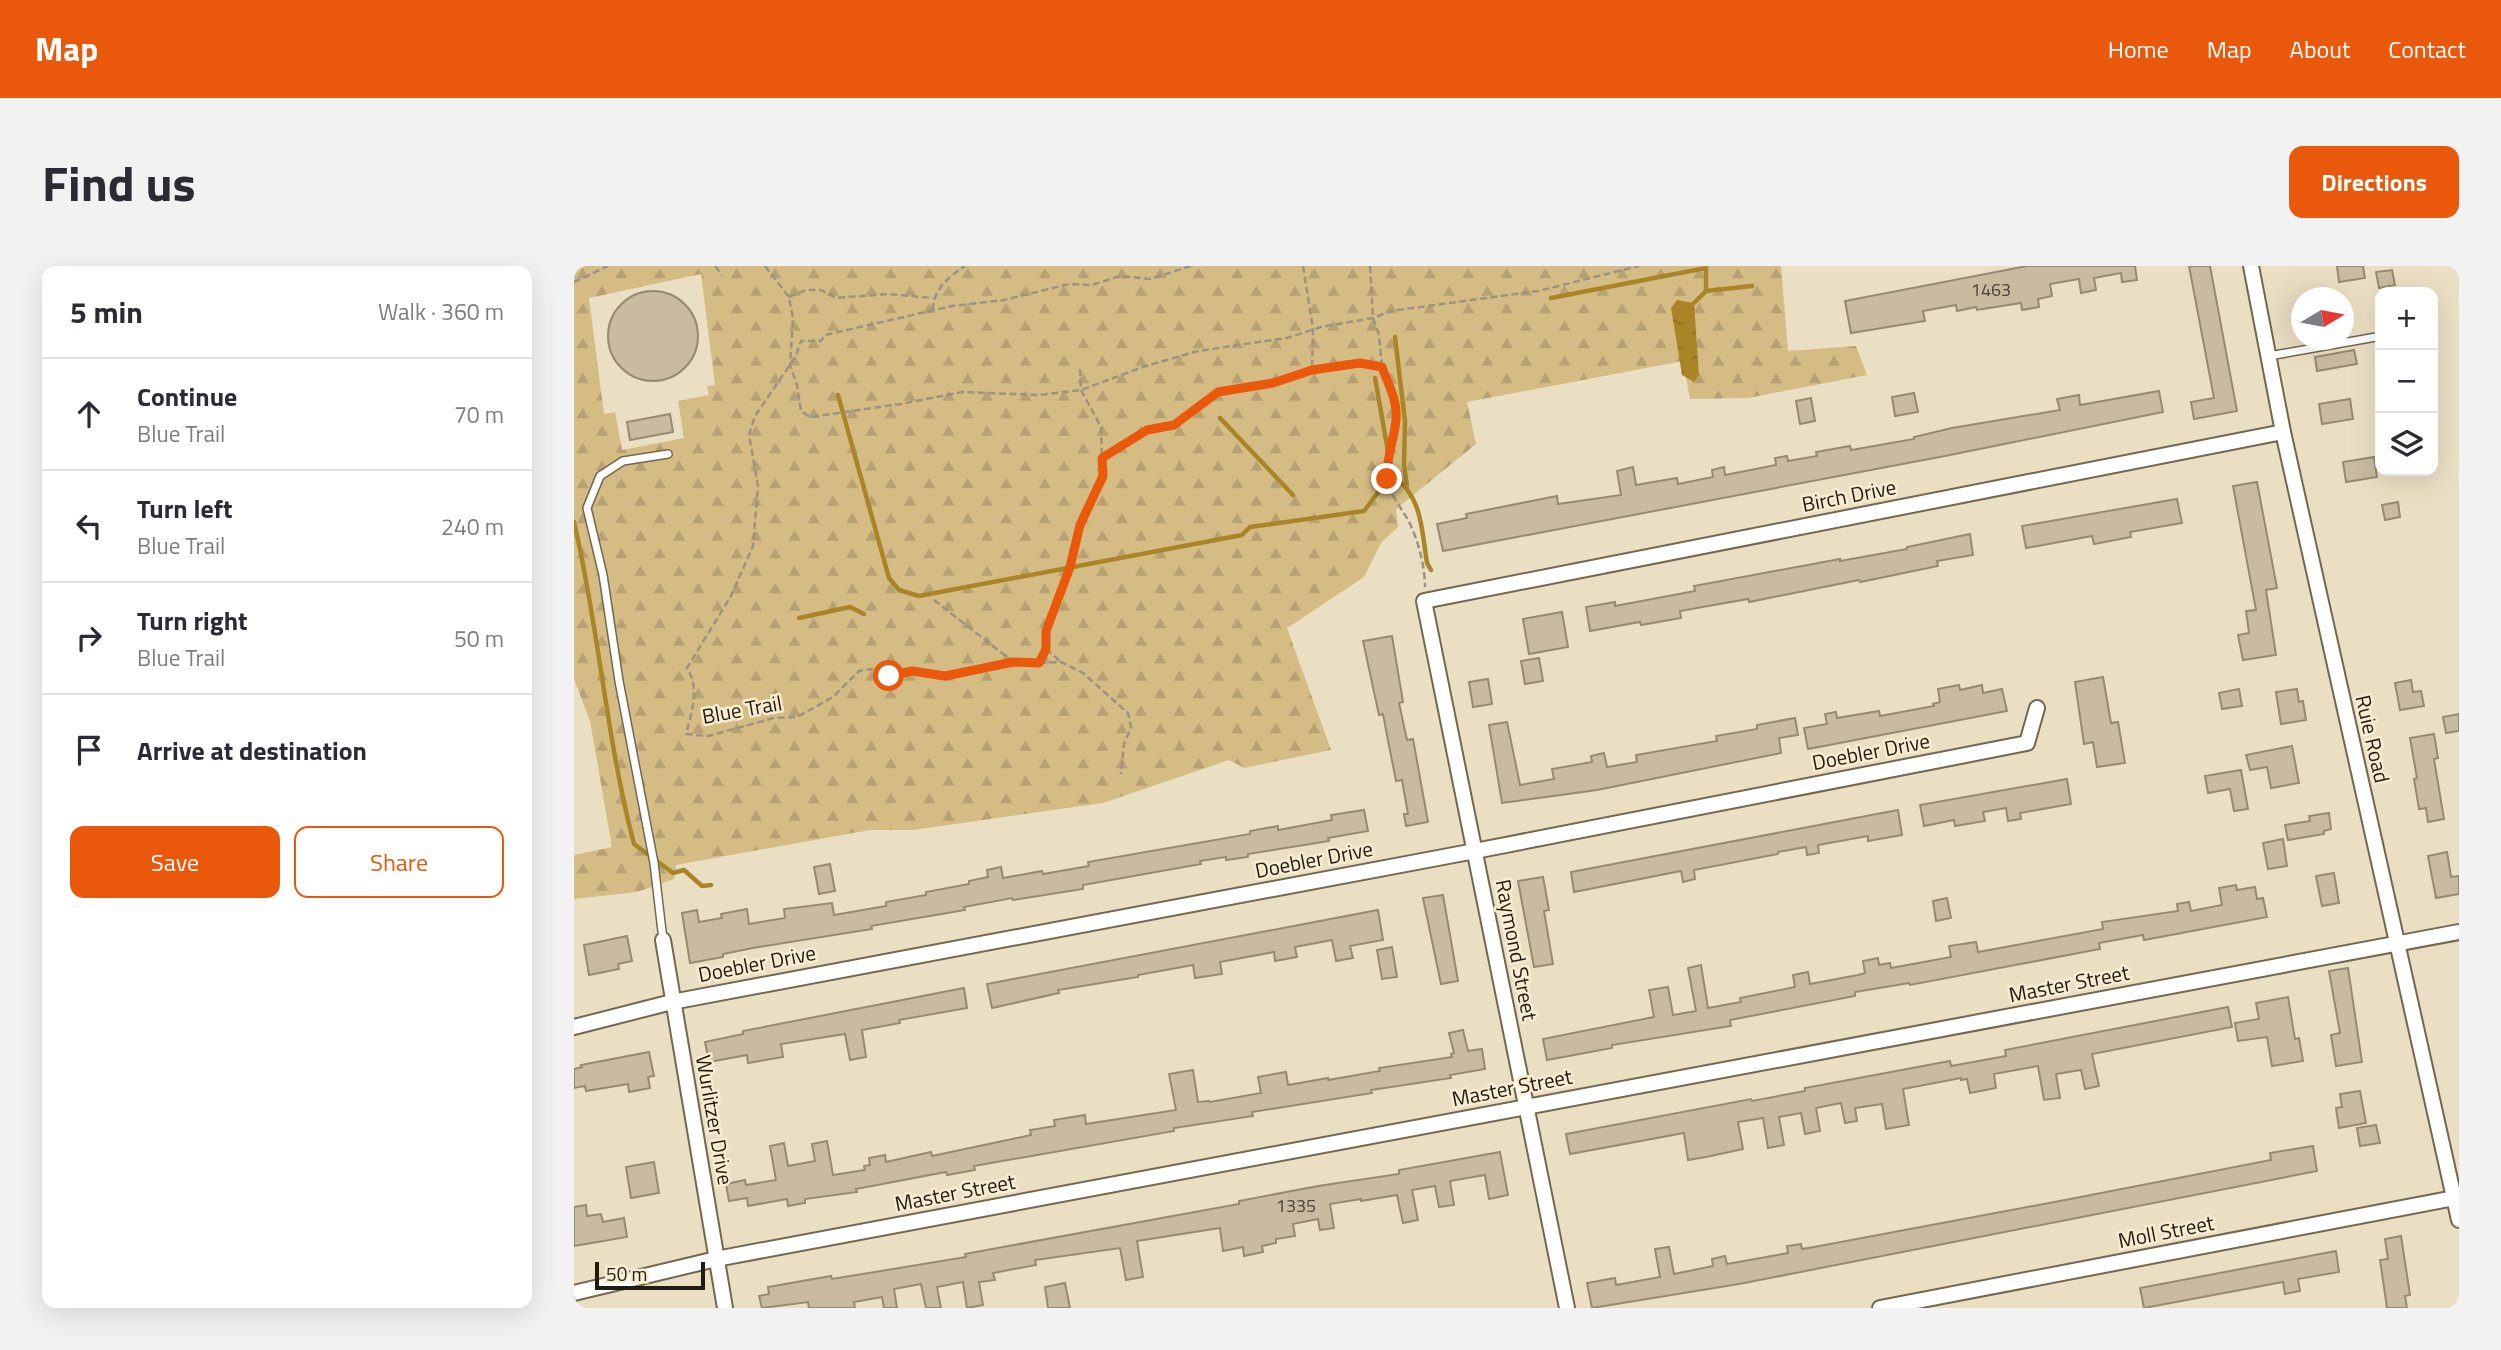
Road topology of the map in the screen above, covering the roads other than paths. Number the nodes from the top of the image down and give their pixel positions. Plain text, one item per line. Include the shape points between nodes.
1 (2251, 266) edge
2 (2375, 337) edge
3 (2268, 356) junction
4 (2283, 432) junction
5 (668, 454) dead end
6 (1424, 601) joint
7 (2037, 708) dead end
8 (1475, 851) junction
9 (2459, 932) edge
10 (663, 940) joint
11 (2398, 944) junction
12 (672, 1002) junction
13 (574, 1027) edge
14 (1526, 1107) junction
15 (2457, 1197) edge
16 (2459, 1220) edge
17 (716, 1259) junction
18 (574, 1293) edge
19 (725, 1308) edge
20 (1567, 1308) edge
21 (1880, 1308) edge

1 - 3 street, Ruie Road
2 - 3 lane
3 - 4 street, Ruie Road
4 - 6 street, Birch Drive
4 - 11 street, Ruie Road
5 - 10 lane via 623,461 600,476 587,508 603,575
6 - 8 street, Raymond Street
7 - 8 street, Doebler Drive via 2027,743
8 - 12 street, Doebler Drive
8 - 14 street, Raymond Street
9 - 11 street, Master Street
10 - 12 street, Wurlitzer Drive
11 - 14 street, Master Street
11 - 15 street, Ruie Road
12 - 13 street, Doebler Drive
12 - 17 street, Wurlitzer Drive
14 - 17 street, Master Street
14 - 20 street, Raymond Street
15 - 16 street, Ruie Road
15 - 21 street, Moll Street
17 - 18 street, Master Street
17 - 19 street, Wurlitzer Drive

